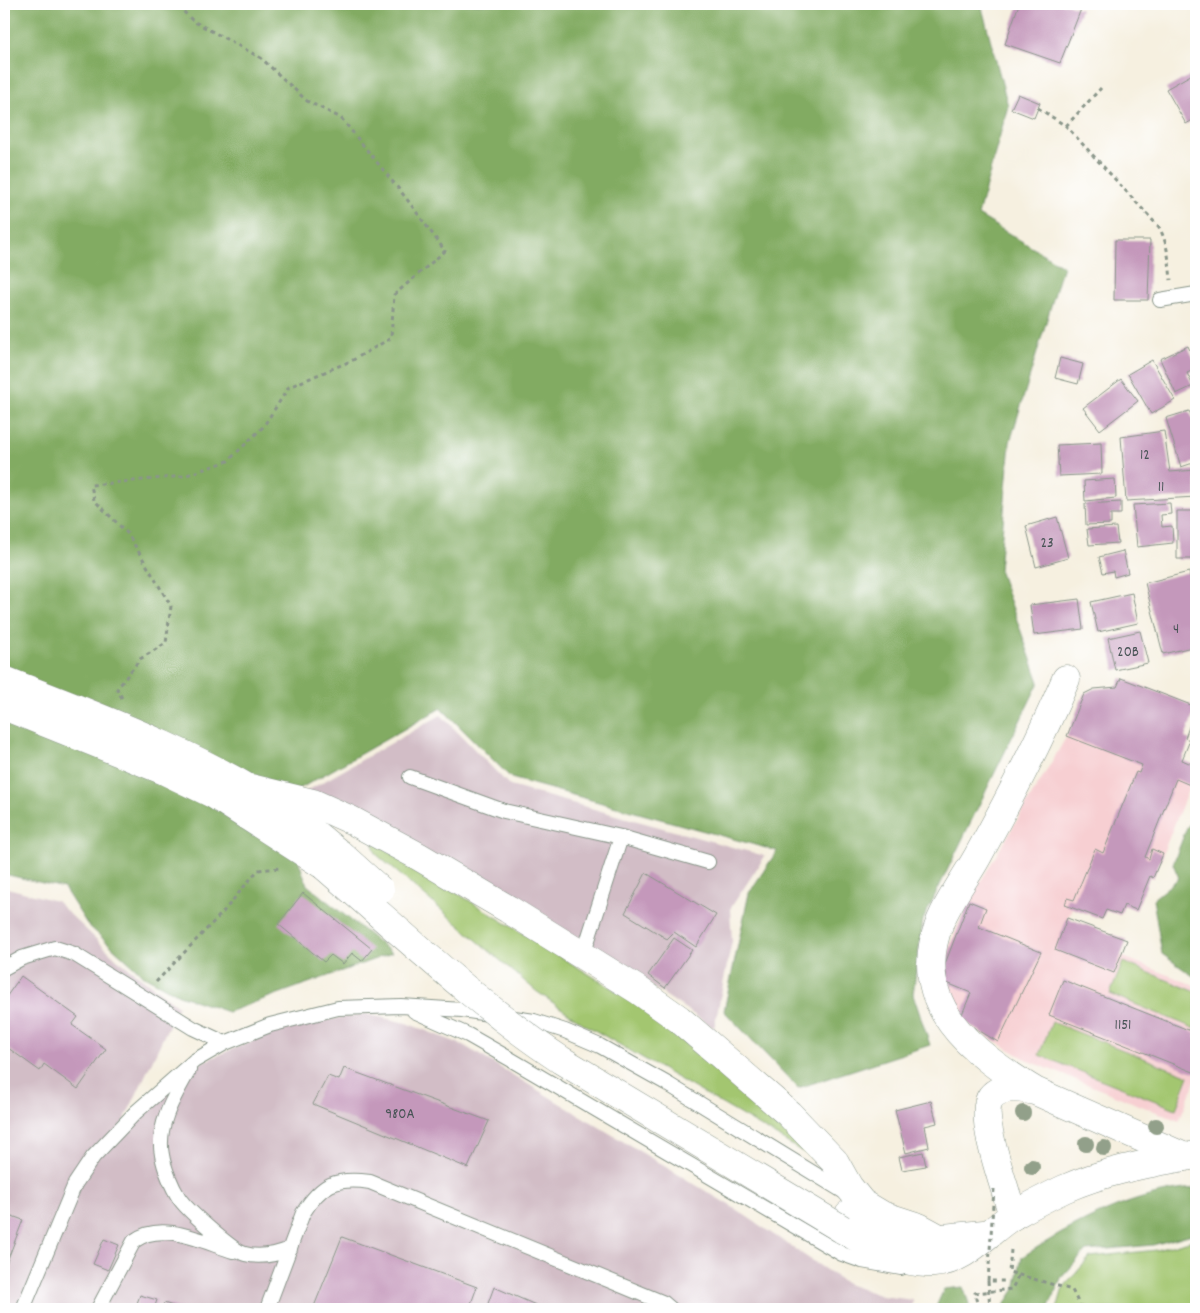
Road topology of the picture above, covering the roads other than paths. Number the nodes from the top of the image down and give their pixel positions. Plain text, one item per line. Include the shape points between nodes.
1 (1196, 294) edge
2 (1166, 299) road end
3 (1066, 679) dead end
4 (4, 680) edge
5 (4, 706) edge
6 (410, 777) dead end
7 (242, 786) junction
8 (621, 837) junction
9 (325, 855) junction
10 (708, 862) dead end
11 (583, 955) junction
12 (4, 968) edge
13 (402, 1006) junction
14 (225, 1043) junction
15 (970, 1046) junction
16 (194, 1061) junction
17 (1035, 1091) junction
18 (987, 1106) junction
19 (1191, 1156) edge
20 (851, 1215) junction
21 (1013, 1216) junction
22 (988, 1234) junction
23 (290, 1249) junction
24 (243, 1254) junction
25 (918, 1262) junction
26 (23, 1309) edge
27 (98, 1309) edge
28 (267, 1309) edge
29 (671, 1309) edge

1 - 2 lane
3 - 15 street via 1012,793 941,920 933,944 932,984 955,1029
4 - 7 street via 144,737
5 - 9 street via 213,794
6 - 8 lane via 504,811
7 - 9 street via 289,814
7 - 11 street via 313,803 350,820 418,856
8 - 10 lane
8 - 11 lane
9 - 20 street, bridge via 530,1018
11 - 20 street via 679,1019 789,1114 835,1162 849,1187
12 - 14 lane via 22,958 55,948 74,954 193,1028
13 - 14 lane via 338,1008 270,1025
13 - 20 lane via 534,1021 600,1046 666,1083
13 - 25 lane via 468,1035 842,1254 903,1268
14 - 16 lane
15 - 17 street
15 - 18 street via 981,1073
16 - 24 lane via 169,1105 162,1134 162,1155 178,1198 204,1224
16 - 26 lane via 136,1112 93,1157 75,1184
17 - 18 street via 1006,1090 992,1096
17 - 19 street
18 - 21 street via 989,1129
19 - 21 street via 1092,1178
20 - 22 street via 899,1237 941,1240
20 - 25 street via 873,1246 904,1260
21 - 22 street
22 - 25 street via 945,1262
23 - 24 lane via 266,1256
23 - 28 lane
23 - 29 lane via 303,1213 316,1193 328,1184 340,1181 370,1182 664,1303
24 - 27 lane via 169,1232 143,1234 134,1241

